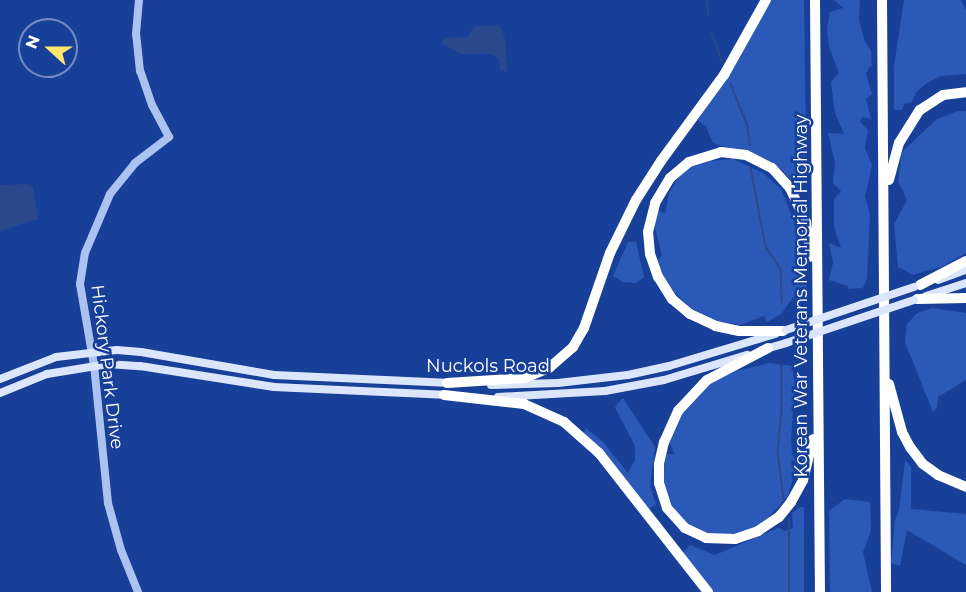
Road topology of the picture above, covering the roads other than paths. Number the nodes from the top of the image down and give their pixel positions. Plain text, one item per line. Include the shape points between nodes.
1 (139, 0) edge
2 (766, 0) edge
3 (815, 0) edge
4 (882, 0) edge
5 (966, 92) edge
6 (885, 246) junction
7 (966, 261) edge
8 (966, 270) edge
9 (966, 283) edge
10 (917, 286) junction
11 (966, 298) edge
12 (916, 300) junction
13 (816, 304) junction
14 (784, 331) junction
15 (768, 348) junction
16 (92, 351) junction
17 (94, 365) junction
18 (885, 365) junction
19 (0, 379) edge
20 (447, 383) junction
21 (0, 393) edge
22 (816, 394) junction
23 (444, 395) junction
24 (966, 487) edge
25 (138, 592) edge
26 (708, 592) edge
27 (820, 592) edge
28 (886, 592) edge

1 - 16 street, Hickory Park Drive via 136,34 140,71 169,137 144,155 118,183 84,253 80,284
2 - 20 highway via 724,75 636,200 610,253 584,328 573,347 549,368 525,378
3 - 13 highway, Korean War Veterans Memorial Highway
4 - 6 highway
5 - 6 highway via 946,94 930,102 903,134 888,184
6 - 18 highway
7 - 10 highway
8 - 10 main road, Nuckols Road
9 - 12 main road, Nuckols Road
10 - 14 main road, Nuckols Road, bridge
11 - 12 highway
12 - 15 main road, Nuckols Road, bridge
13 - 14 highway via 806,222 778,173 754,158 728,152 700,157 683,166 663,187 650,222 650,254 662,285 681,307 707,323 739,331
13 - 22 highway, Korean War Veterans Memorial Highway
14 - 20 main road, Nuckols Road via 669,366 609,378 538,384
15 - 22 highway via 707,380 674,419 661,451 658,474 663,501 678,522 699,536 724,540 742,538 779,517 802,480 813,440
15 - 23 main road, Nuckols Road via 664,380 605,391 533,397
16 - 17 street, Hickory Park Drive
16 - 19 main road, Nuckols Road via 44,360
16 - 20 main road, Nuckols Road via 141,352 293,376
17 - 21 main road, Nuckols Road via 47,374
17 - 23 main road, Nuckols Road via 140,366 274,387
17 - 25 street, Hickory Park Drive via 108,503
18 - 24 highway via 897,415 910,447 938,475
18 - 28 highway
22 - 27 highway, Korean War Veterans Memorial Highway
23 - 26 highway via 524,404 572,427 599,453

